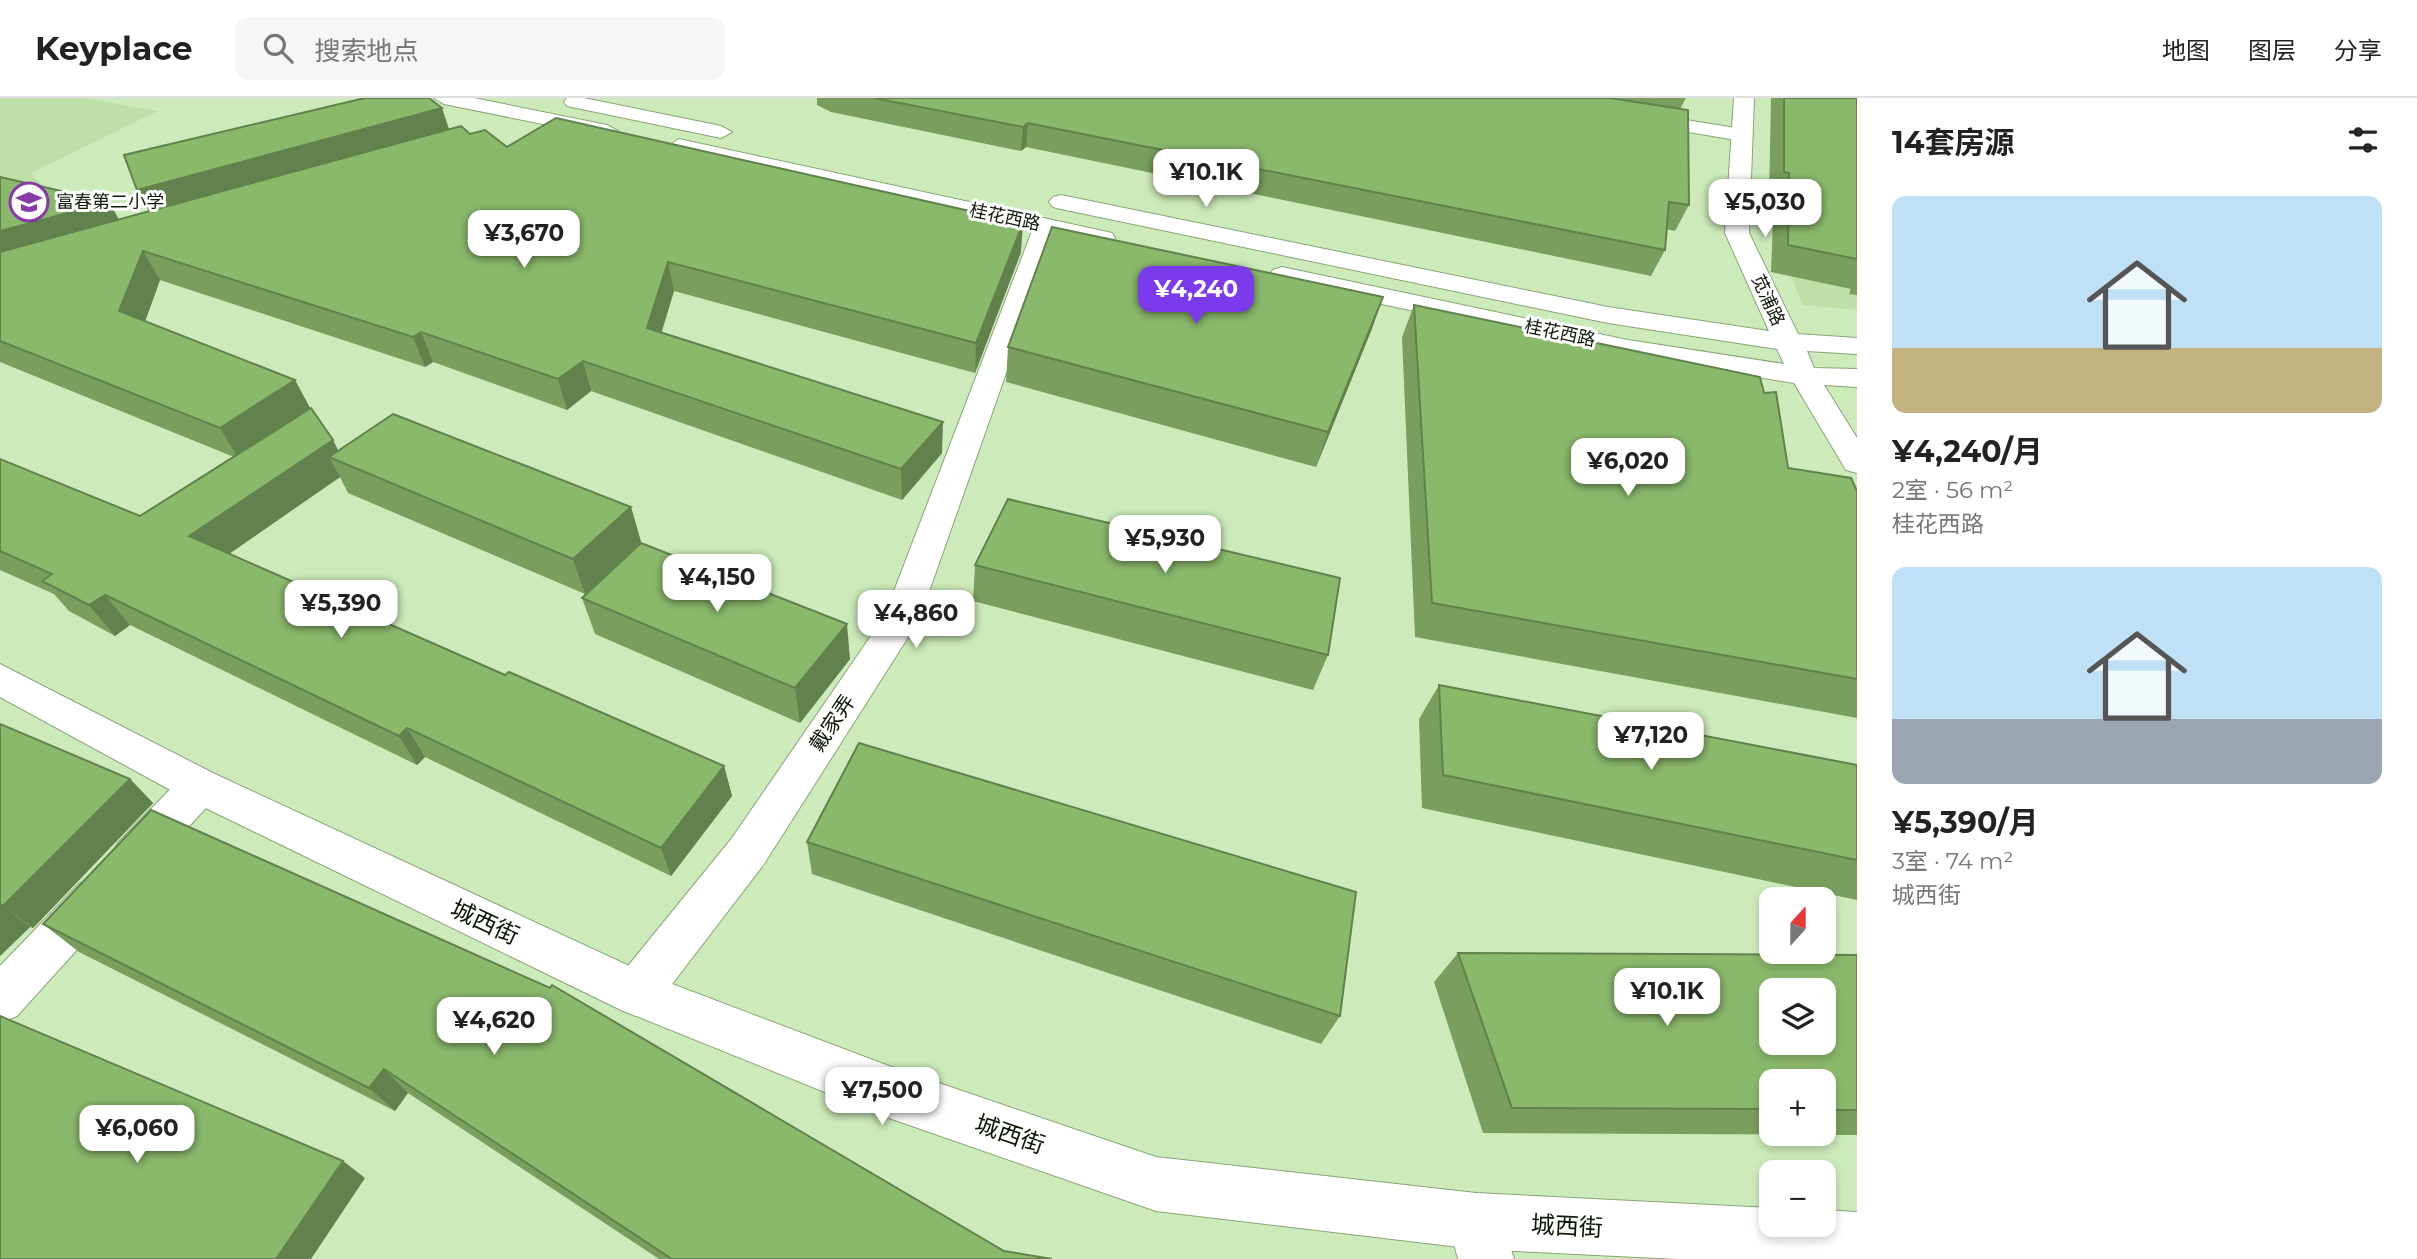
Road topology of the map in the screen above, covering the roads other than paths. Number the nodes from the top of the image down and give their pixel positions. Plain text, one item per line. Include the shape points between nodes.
1 (444, 98) edge
2 (648, 98) edge
3 (1744, 98) edge
4 (605, 108) junction
5 (553, 109) edge
6 (1611, 114) edge
7 (502, 134) dead end
8 (1742, 135) junction
9 (808, 150) dead end
10 (1042, 212) junction
11 (1127, 243) edge
12 (1262, 271) edge
13 (1788, 342) junction
14 (1857, 346) edge
15 (1804, 376) junction
16 (1857, 378) edge
17 (1857, 463) edge
18 (0, 679) edge
19 (200, 786) junction
20 (636, 993) junction
21 (0, 1000) edge
22 (1481, 1240) edge
23 (1857, 1240) edge

1 - 5 street, 桂花西路
2 - 4 street
3 - 8 street, 苋浦路
4 - 5 street, 桂花西路
4 - 9 street, 桂花西路
5 - 7 street
5 - 10 street, 桂花西路
6 - 8 street
8 - 13 street, 苋浦路 via 1737,233
10 - 11 street, 桂花西路
10 - 13 street, 桂花西路 via 1608,315
10 - 20 street, 戴家弄 via 901,620 748,851
12 - 15 street, 桂花西路 via 1628,348
13 - 14 street, 桂花西路
13 - 15 street, 苋浦路
15 - 16 street, 桂花西路
15 - 17 street, 苋浦路
18 - 19 street, 城西街
19 - 20 street, 城西街
19 - 21 street
20 - 22 street, 城西街 via 888,1092 1156,1184
22 - 23 street, 城西街

